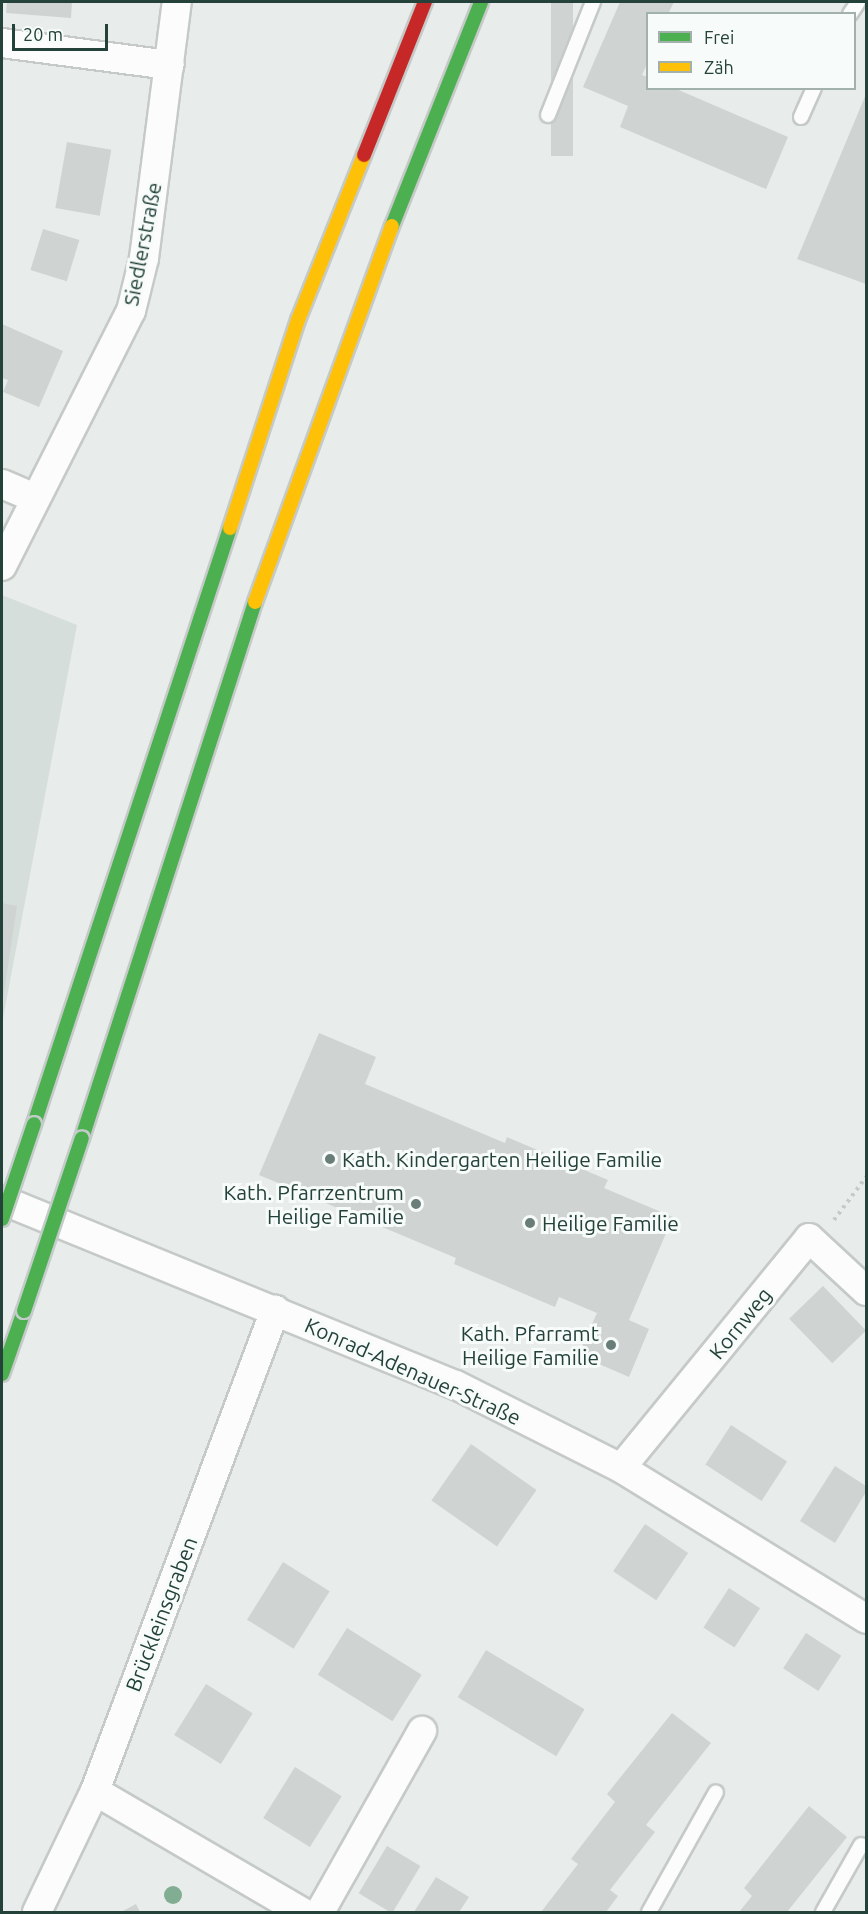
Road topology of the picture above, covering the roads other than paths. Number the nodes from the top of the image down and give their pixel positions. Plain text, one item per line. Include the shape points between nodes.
1 (177, 2) edge
2 (425, 2) edge
3 (481, 2) edge
4 (593, 2) edge
5 (2, 43) edge
6 (170, 65) junction
7 (813, 90) edge
8 (548, 115) dead end
9 (801, 117) dead end
10 (2, 484) edge
11 (35, 498) junction
12 (2, 566) edge
13 (2, 1200) edge
14 (2, 1219) edge
15 (867, 1291) edge
16 (275, 1310) junction
17 (2, 1374) edge
18 (621, 1468) junction
19 (867, 1619) edge
20 (422, 1731) dead end
21 (94, 1791) junction
22 (716, 1792) dead end
23 (861, 1845) dead end
24 (37, 1912) edge
25 (302, 1912) edge
26 (320, 1912) edge
27 (649, 1912) edge
28 (823, 1912) edge

1 - 6 street, Siedlerstraße
2 - 14 highway, bridge via 298,320
3 - 17 highway, bridge via 351,330 265,570
4 - 8 lane
5 - 6 street
6 - 11 street, Siedlerstraße via 144,258 131,311
7 - 9 lane
10 - 11 street
11 - 12 street, Siedlerstraße
13 - 16 street, Konrad-Adenauer-Straße
15 - 18 street, Kornweg via 808,1239
16 - 18 street, Konrad-Adenauer-Straße via 456,1385
16 - 21 street, Brückleinsgraben
18 - 19 street, Konrad-Adenauer-Straße
20 - 26 street
21 - 24 street, Brückleinsgraben
21 - 25 street
22 - 27 lane
23 - 28 lane

